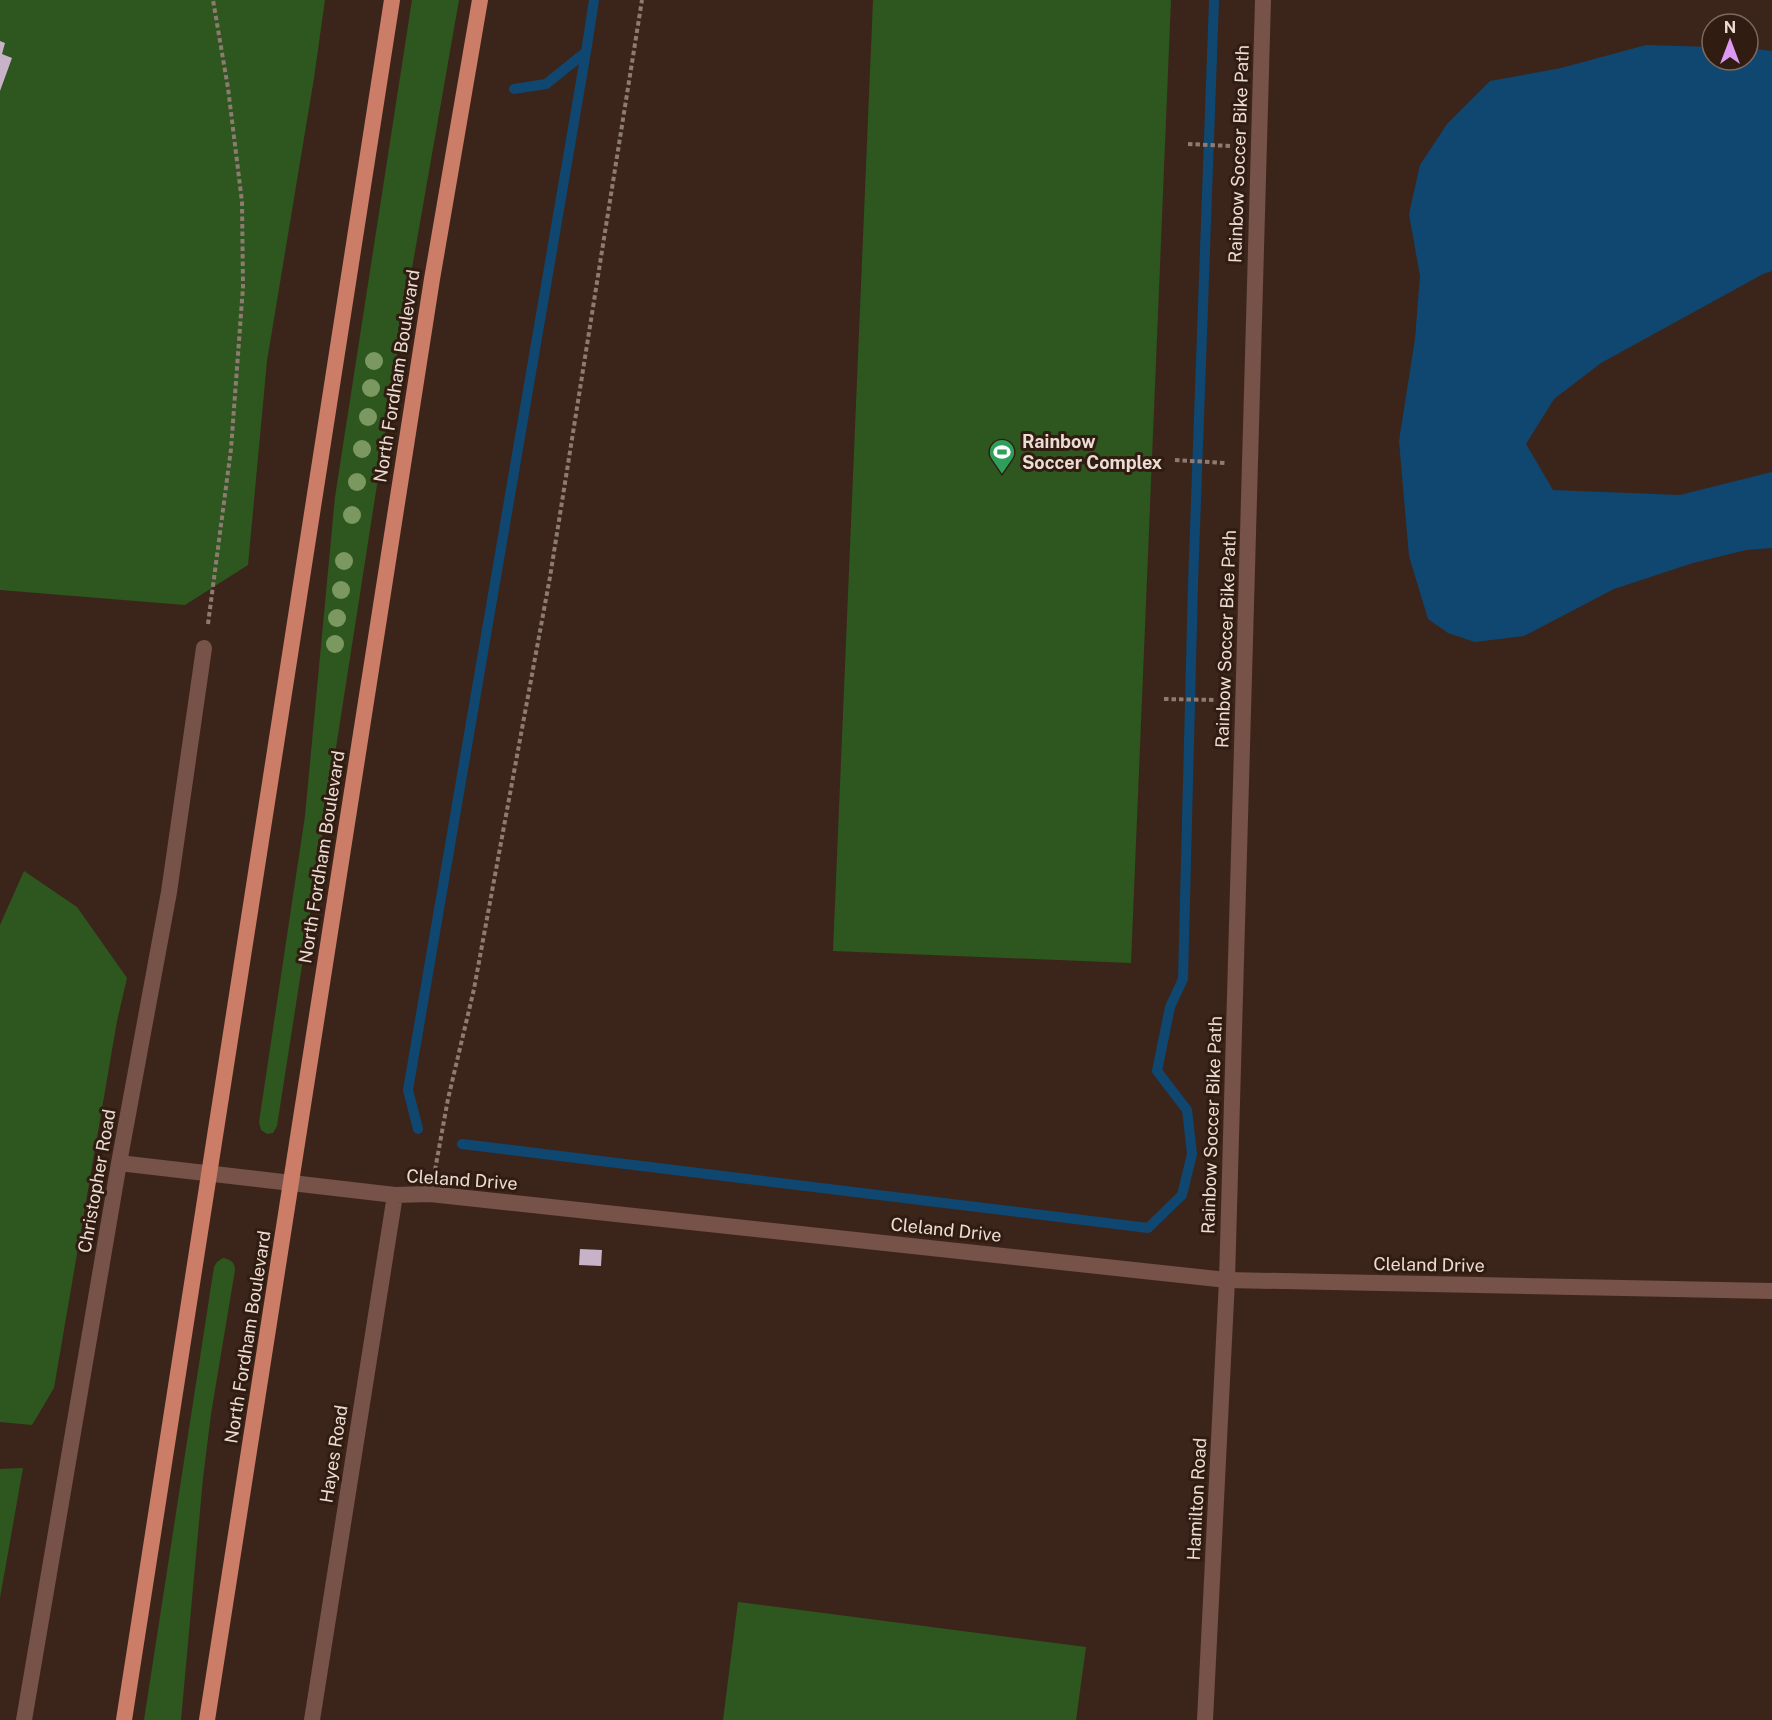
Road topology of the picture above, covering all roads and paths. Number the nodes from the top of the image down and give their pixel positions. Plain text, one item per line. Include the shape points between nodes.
1 (213, 0) edge
2 (392, 0) edge
3 (480, 0) edge
4 (642, 0) edge
5 (1263, 0) edge
6 (1188, 144) dead end
7 (1229, 146) dead end
8 (1175, 460) dead end
9 (1212, 462) dead end
10 (204, 648) joint
11 (1164, 699) dead end
12 (1201, 700) dead end
13 (119, 1163) junction
14 (209, 1174) junction
15 (291, 1183) junction
16 (430, 1194) junction
17 (395, 1195) junction
18 (1227, 1280) junction
19 (1772, 1291) edge
20 (24, 1720) edge
21 (124, 1720) edge
22 (207, 1720) edge
23 (312, 1720) edge
24 (1205, 1720) edge

1 - 10 path via 242,202 243,287 231,449
2 - 14 highway
3 - 15 highway, North Fordham Boulevard via 432,279
4 - 16 path via 550,577 474,989
5 - 18 street, Rainbow Soccer Bike Path
6 - 7 path
8 - 9 path
10 - 13 street, Christopher Road via 169,892
11 - 12 path
13 - 14 street, Cleland Drive
13 - 20 street, Christopher Road
14 - 15 street, Cleland Drive
14 - 21 highway
15 - 17 street, Cleland Drive
15 - 22 highway, North Fordham Boulevard
16 - 17 street, Cleland Drive
16 - 18 street, Cleland Drive
17 - 23 street, Hayes Road
18 - 19 street, Cleland Drive
18 - 24 street, Hamilton Road

